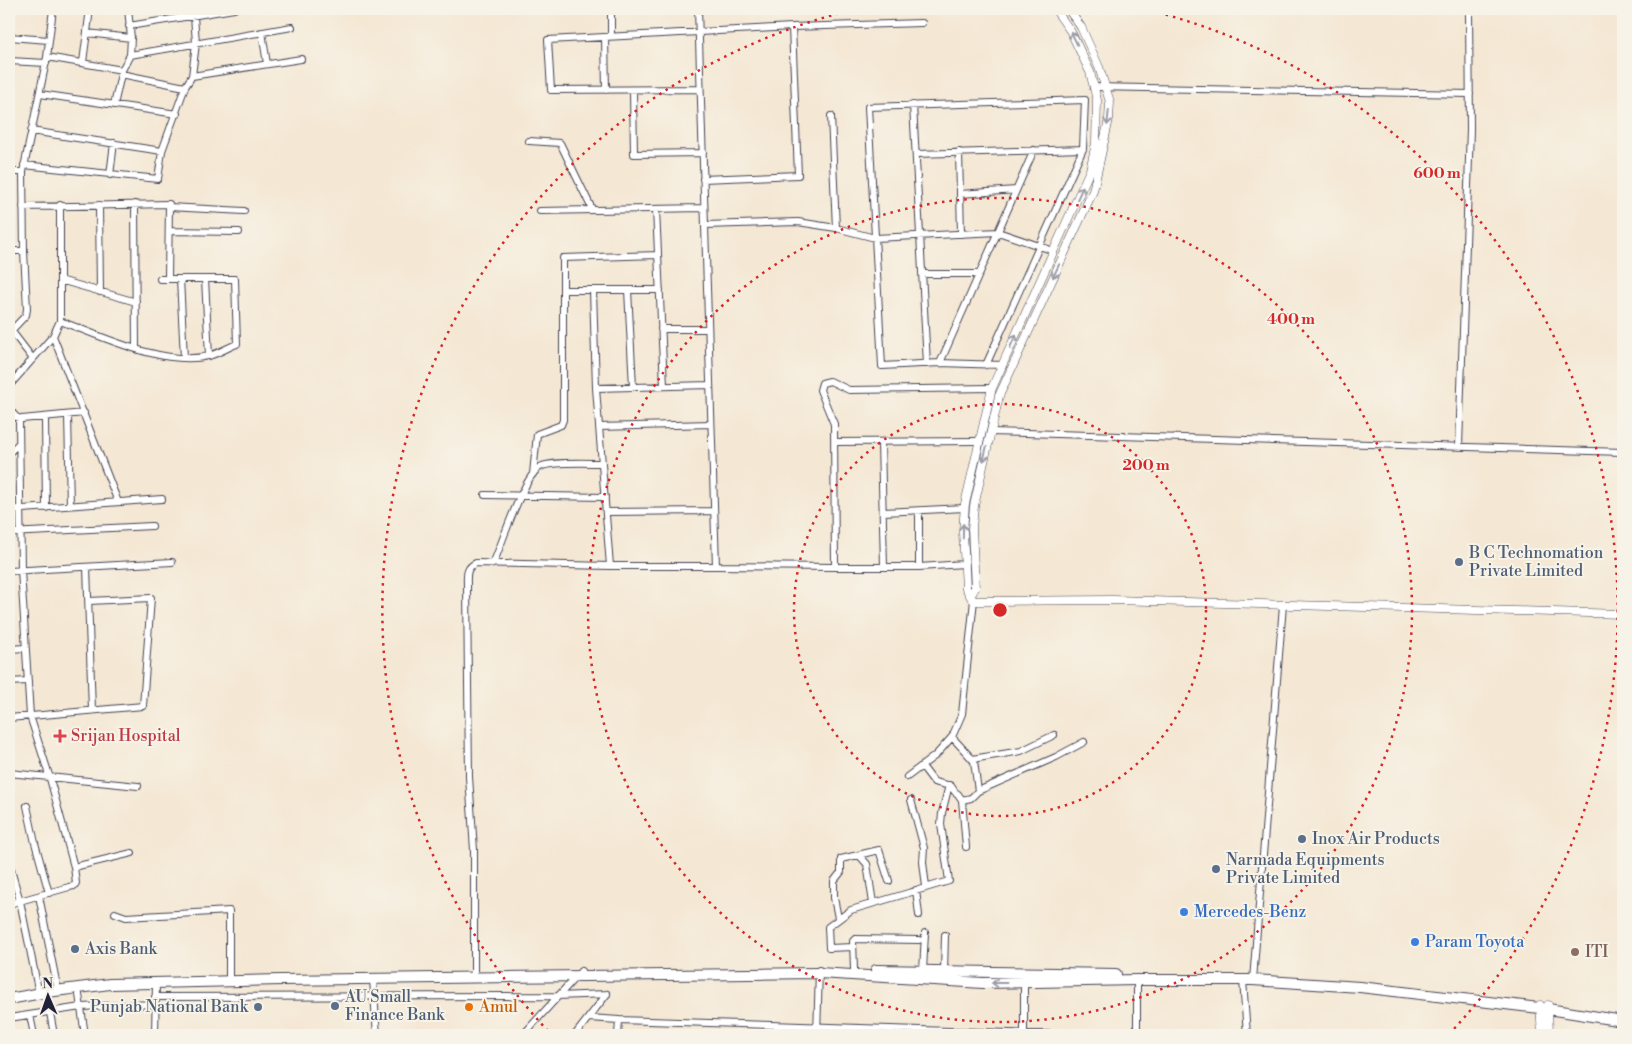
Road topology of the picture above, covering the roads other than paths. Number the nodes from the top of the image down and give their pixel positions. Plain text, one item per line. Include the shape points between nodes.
1 (53, 9) edge
2 (90, 9) edge
3 (128, 9) edge
4 (234, 9) edge
5 (610, 9) edge
6 (698, 9) edge
7 (1055, 9) edge
8 (1068, 9) edge
9 (1469, 9) edge
10 (198, 13) edge
11 (922, 23) dead end
12 (130, 26) junction
13 (292, 27) dead end
14 (792, 27) junction
15 (262, 32) junction
16 (699, 32) junction
17 (87, 33) junction
18 (608, 36) junction
19 (9, 37) edge
20 (131, 38) junction
21 (49, 40) junction
22 (196, 43) junction
23 (130, 55) junction
24 (301, 59) dead end
25 (46, 60) junction
26 (9, 61) edge
27 (83, 62) junction
28 (266, 64) junction
29 (122, 72) junction
30 (192, 76) junction
31 (185, 87) junction
32 (1093, 87) junction
33 (1106, 87) junction
34 (700, 89) junction
35 (606, 90) junction
36 (633, 90) junction
37 (40, 94) junction
38 (1470, 94) junction
39 (114, 105) junction
40 (913, 105) junction
41 (176, 114) junction
42 (831, 116) dead end
43 (31, 131) junction
44 (529, 141) dead end
45 (114, 144) junction
46 (1083, 149) junction
47 (1034, 150) junction
48 (162, 151) junction
49 (959, 152) junction
50 (702, 153) junction
51 (916, 154) junction
52 (24, 165) junction
53 (9, 172) edge
54 (23, 172) junction
55 (110, 175) junction
56 (703, 179) junction
57 (1016, 190) junction
58 (960, 194) junction
59 (135, 204) junction
60 (60, 205) junction
61 (99, 205) junction
62 (169, 206) junction
63 (24, 207) junction
64 (704, 208) junction
65 (592, 209) junction
66 (656, 209) junction
67 (244, 211) dead end
68 (540, 211) dead end
69 (705, 225) junction
70 (836, 228) junction
71 (169, 231) junction
72 (240, 232) dead end
73 (998, 232) junction
74 (962, 234) junction
75 (920, 235) junction
76 (875, 238) junction
77 (1039, 246) junction
78 (9, 250) edge
79 (24, 251) junction
80 (1054, 251) junction
81 (658, 255) junction
82 (922, 274) junction
83 (979, 274) junction
84 (160, 279) dead end
85 (168, 279) junction
86 (180, 279) junction
87 (205, 279) junction
88 (60, 280) junction
89 (563, 290) junction
90 (593, 290) junction
91 (628, 290) junction
92 (660, 290) junction
93 (100, 292) junction
94 (136, 302) junction
95 (60, 321) junction
96 (661, 329) junction
97 (708, 329) junction
98 (9, 331) edge
99 (53, 336) junction
100 (136, 348) junction
101 (208, 356) junction
102 (184, 358) junction
103 (33, 359) junction
104 (940, 363) junction
105 (927, 364) junction
106 (986, 364) junction
107 (1003, 364) junction
108 (710, 385) junction
109 (9, 386) edge
110 (664, 386) junction
111 (633, 387) junction
112 (596, 388) junction
113 (992, 388) junction
114 (9, 409) edge
115 (84, 413) junction
116 (68, 416) junction
117 (45, 418) junction
118 (19, 419) junction
119 (711, 424) junction
120 (599, 427) junction
121 (991, 432) junction
122 (979, 441) junction
123 (835, 442) junction
124 (881, 442) junction
125 (18, 444) junction
126 (1459, 446) junction
127 (1623, 452) edge
128 (9, 453) edge
129 (602, 463) junction
130 (534, 474) junction
131 (485, 495) dead end
132 (521, 495) junction
133 (605, 496) junction
134 (162, 499) dead end
135 (118, 502) junction
136 (70, 506) junction
137 (46, 508) junction
138 (965, 508) junction
139 (9, 510) edge
140 (20, 510) junction
141 (714, 511) junction
142 (919, 511) junction
143 (606, 512) junction
144 (883, 512) junction
145 (152, 526) dead end
146 (9, 533) edge
147 (20, 533) junction
148 (172, 562) dead end
149 (494, 564) junction
150 (964, 564) junction
151 (610, 566) junction
152 (716, 566) junction
153 (88, 567) junction
154 (835, 567) junction
155 (884, 567) junction
156 (919, 567) junction
157 (21, 570) junction
158 (9, 571) edge
159 (972, 598) junction
160 (88, 601) junction
161 (1283, 605) junction
162 (1623, 614) edge
163 (25, 648) junction
164 (9, 649) edge
165 (28, 681) junction
166 (9, 682) edge
167 (92, 710) junction
168 (30, 716) junction
169 (9, 718) edge
170 (1054, 735) dead end
171 (952, 737) junction
172 (1084, 742) dead end
173 (972, 759) junction
174 (922, 766) junction
175 (9, 773) edge
176 (49, 775) junction
177 (907, 777) dead end
178 (950, 784) junction
179 (138, 786) dead end
180 (978, 791) junction
181 (911, 800) dead end
182 (962, 800) junction
183 (27, 806) dead end
184 (966, 847) dead end
185 (132, 853) dead end
186 (859, 855) junction
187 (9, 863) edge
188 (74, 867) junction
189 (889, 881) dead end
190 (926, 887) junction
191 (916, 890) junction
192 (49, 893) junction
193 (39, 896) junction
194 (20, 901) junction
195 (873, 903) junction
196 (9, 904) edge
197 (115, 913) dead end
198 (919, 915) dead end
199 (838, 918) junction
200 (925, 933) dead end
201 (945, 935) dead end
202 (919, 940) dead end
203 (853, 948) junction
204 (854, 969) junction
205 (819, 971) junction
206 (923, 971) junction
207 (944, 972) junction
208 (579, 974) junction
209 (229, 976) junction
210 (474, 976) junction
211 (1254, 977) junction
212 (373, 979) junction
213 (1137, 980) junction
214 (1242, 980) junction
215 (156, 981) junction
216 (1024, 983) junction
217 (57, 986) junction
218 (78, 988) junction
219 (42, 991) junction
220 (9, 994) edge
221 (374, 996) junction
222 (557, 996) junction
223 (9, 999) edge
224 (155, 1000) junction
225 (81, 1007) junction
226 (1544, 1007) junction
227 (50, 1012) junction
228 (30, 1015) junction
229 (1623, 1016) edge
230 (9, 1018) edge
231 (589, 1018) junction
232 (619, 1020) junction
233 (1623, 1021) edge
234 (817, 1027) junction
235 (1024, 1034) edge
236 (34, 1035) edge
237 (54, 1035) edge
238 (85, 1035) edge
239 (155, 1035) edge
240 (377, 1035) edge
241 (523, 1035) edge
242 (575, 1035) edge
243 (618, 1035) edge
244 (817, 1035) edge
245 (1072, 1035) edge
246 (1137, 1035) edge
247 (1247, 1035) edge
248 (1542, 1035) edge
249 (1549, 1035) edge

1 - 21 street
2 - 17 street
3 - 12 street
4 - 10 street
5 - 18 street
6 - 16 street
32 -> 7 street via 1090,72 1071,32
8 - 33 street via 1081,27
9 - 38 street
10 - 12 street
10 - 22 street
11 - 14 street
12 - 20 street
13 - 15 street
14 - 16 street
14 - 56 street via 798,175
15 - 22 street
15 - 28 street
16 - 18 street
16 - 34 street
17 - 20 street
17 - 27 street
18 - 35 street
18 - 35 street via 548,40 551,90
19 - 21 street
20 - 23 street
21 - 25 street
22 - 23 street
22 - 30 street
23 - 29 street
24 - 28 street
25 - 26 street
25 - 27 street
25 - 37 street
27 - 29 street
28 - 30 street
29 - 31 street
29 - 39 street
30 - 31 street
31 - 41 street
32 - 33 street
80 -> 32 street via 1090,170 1097,122
33 - 38 street
33 -> 121 street via 1110,102 1109,119 1092,191 1002,386
34 - 36 street
34 - 50 street
35 - 36 street
36 - 50 street via 634,154
37 - 39 street
37 - 43 street
38 - 126 street
39 - 41 street
40 - 46 street via 1085,100
40 - 51 street
40 - 76 street via 868,107
41 - 48 street
42 - 70 street
43 - 45 street
43 - 52 street
44 - 65 street via 560,143
45 - 48 street
45 - 55 street
46 - 47 street
46 - 77 street
47 - 49 street
47 - 57 street
48 - 55 street via 158,179
49 - 51 street
49 - 58 street
50 - 56 street
51 - 75 street
52 - 54 street
52 - 55 street
53 - 54 street
54 - 63 street
56 - 64 street
57 - 58 street
57 - 73 street
58 - 74 street
59 - 61 street
59 - 62 street
59 - 94 street
60 - 61 street
60 - 63 street
60 - 88 street
61 - 93 street
62 - 67 street
62 - 71 street
63 - 79 street
64 - 66 street
64 - 69 street
65 - 66 street
65 - 68 street
66 - 81 street
69 - 70 street via 798,222
69 - 97 street
70 - 76 street
71 - 72 street
71 - 85 street
73 - 74 street
73 - 77 street
73 - 83 street
74 - 75 street
75 - 76 street
75 - 82 street
76 - 105 street via 882,366
77 - 80 street
77 - 106 street
78 - 79 street
79 - 98 street via 26,315
107 -> 80 street
81 - 89 street via 562,258
81 - 92 street
82 - 83 street
82 - 105 street
83 - 104 street
84 - 85 street
85 - 86 street
86 - 87 street
86 - 102 street
87 - 101 street
87 - 101 street via 235,279 237,344
88 - 93 street
88 - 95 street
89 - 90 street
89 - 130 street via 563,420 561,425 537,434
90 - 91 street
90 - 112 street
91 - 92 street
91 - 111 street
92 - 96 street
93 - 94 street
94 - 100 street
95 - 99 street
95 - 100 street
96 - 97 street
96 - 110 street
97 - 108 street
98 - 103 street
99 - 103 street
99 - 115 street
100 - 102 street
101 - 102 street
103 - 109 street
104 - 105 street
104 - 106 street
106 - 107 street
107 - 113 street
108 - 110 street
108 - 119 street
110 - 111 street
111 - 112 street
112 - 120 street
113 - 122 street
113 - 123 street via 849,390 830,381 822,383 820,390 834,424
114 - 118 street
115 - 116 street
115 - 135 street
116 - 117 street
116 - 136 street
117 - 118 street
117 - 137 street
118 - 125 street
119 - 120 street
119 - 141 street
120 - 129 street
121 - 126 street
121 -> 159 street via 974,506 975,588
122 - 124 street
122 - 138 street
123 - 124 street
123 - 154 street
124 - 144 street
125 - 128 street
125 - 140 street
126 - 127 street
129 - 130 street via 541,466
129 - 133 street
130 - 132 street
131 - 132 street
132 - 133 street
132 - 149 street
133 - 143 street
134 - 135 street
135 - 136 street
136 - 137 street
137 - 140 street
138 - 142 street
150 -> 138 street
139 - 140 street
140 - 147 street
141 - 143 street
141 - 152 street
142 - 144 street
142 - 156 street
143 - 151 street
144 - 155 street
145 - 147 street
146 - 147 street
147 - 157 street
148 - 153 street
149 - 151 street
149 - 210 street via 476,563 468,570
150 - 156 street
150 - 159 street via 966,588
151 - 152 street
152 - 154 street
153 - 157 street
153 - 160 street
154 - 155 street
155 - 156 street
157 - 158 street
157 - 163 street
159 - 161 street
159 - 171 street via 962,714
160 - 167 street
160 - 167 street via 151,598 143,706
161 - 162 street
161 - 211 street
163 - 164 street
163 - 165 street
165 - 166 street
165 - 168 street
167 - 168 street
168 - 169 street
168 - 176 street
170 - 173 street via 1021,751
171 - 173 street
171 - 174 street
172 - 180 street
173 - 180 street
174 - 177 street
174 - 178 street via 934,782
175 - 176 street
176 - 179 street
176 - 188 street
178 - 182 street
178 - 190 street via 942,813 949,881
180 - 182 street
181 - 190 street via 924,848
182 - 184 street
183 - 192 street
185 - 188 street
186 - 189 street via 879,850
186 - 195 street via 867,864
186 - 199 street via 840,860 841,872 835,879 834,898
187 - 194 street
188 - 192 street via 74,886
190 - 191 street
191 - 195 street
191 - 198 street
192 - 193 street
193 - 194 street
193 - 217 street
194 - 196 street
194 - 219 street
195 - 199 street
197 - 209 street via 126,917 229,911
199 - 203 street via 828,928 829,948
200 - 206 street
201 - 207 street
202 - 203 street via 855,939
203 - 204 street
204 - 205 main road
204 - 206 main road
205 - 208 main road
216 -> 205 main road
205 - 234 street
206 - 207 main road
207 - 211 main road
208 - 210 main road
208 - 222 street
209 - 210 main road
209 - 215 main road
210 - 212 main road
211 - 214 main road
211 - 226 main road
212 - 215 main road
212 - 221 street
213 - 214 main road
213 - 216 main road
213 - 246 street
214 - 247 street
215 - 217 main road via 107,980
215 - 218 main road
215 - 224 street
216 - 235 street
217 - 219 main road
218 - 219 main road
218 - 225 street
219 - 220 main road
219 - 223 main road
219 - 227 street
221 - 222 street
221 - 224 street
221 - 240 street
222 - 231 street via 607,994
222 - 241 street
224 - 225 street
224 - 239 street
225 - 227 street
225 - 238 street
226 - 229 main road
226 - 233 main road
226 - 248 street
226 - 249 street
227 - 228 street
227 - 237 street
228 - 230 street
228 - 236 street
231 - 232 street
231 - 242 street
232 - 234 street
232 - 243 street
234 - 235 street
234 - 244 street
235 - 245 street

